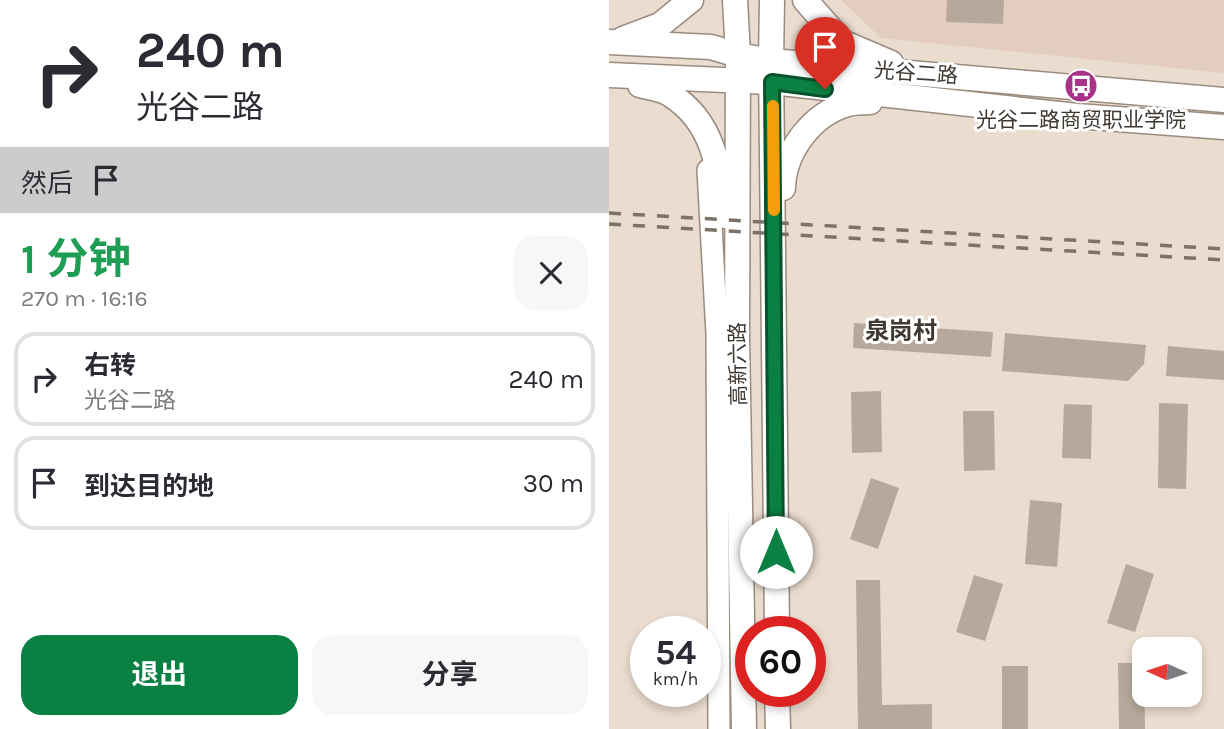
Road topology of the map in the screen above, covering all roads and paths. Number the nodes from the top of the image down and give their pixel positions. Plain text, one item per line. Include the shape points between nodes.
1 (691, 0) edge
2 (735, 0) edge
3 (772, 0) edge
4 (813, 6) edge
5 (612, 42) edge
6 (738, 67) junction
7 (771, 71) junction
8 (918, 74) junction
9 (609, 76) edge
10 (1224, 100) edge
11 (979, 104) junction
12 (1224, 127) edge
13 (706, 133) junction
14 (737, 339) junction
15 (775, 339) junction
16 (777, 616) edge
17 (777, 707) edge
18 (719, 729) edge
19 (744, 729) edge
20 (778, 729) edge

1 - 5 main road via 660,25
2 - 6 main road, 高新六路
3 - 7 main road, 高新六路
4 - 8 main road via 842,42
5 - 6 main road, 光谷二路 via 711,47
6 - 7 main road, 光谷二路
6 - 9 main road, 光谷二路
6 - 14 main road, 高新六路
7 - 8 main road, 光谷二路
7 - 11 main road, 光谷二路
7 - 15 main road, 高新六路
8 - 10 main road, 光谷二路
9 - 13 main road via 670,94
11 - 12 main road, 光谷二路
11 - 15 main road via 881,100 847,104 805,132 791,153 783,178
13 - 14 main road via 719,173
13 - 18 street via 717,334
14 - 19 main road, 高新六路
15 - 16 main road, 高新六路
17 - 20 main road

